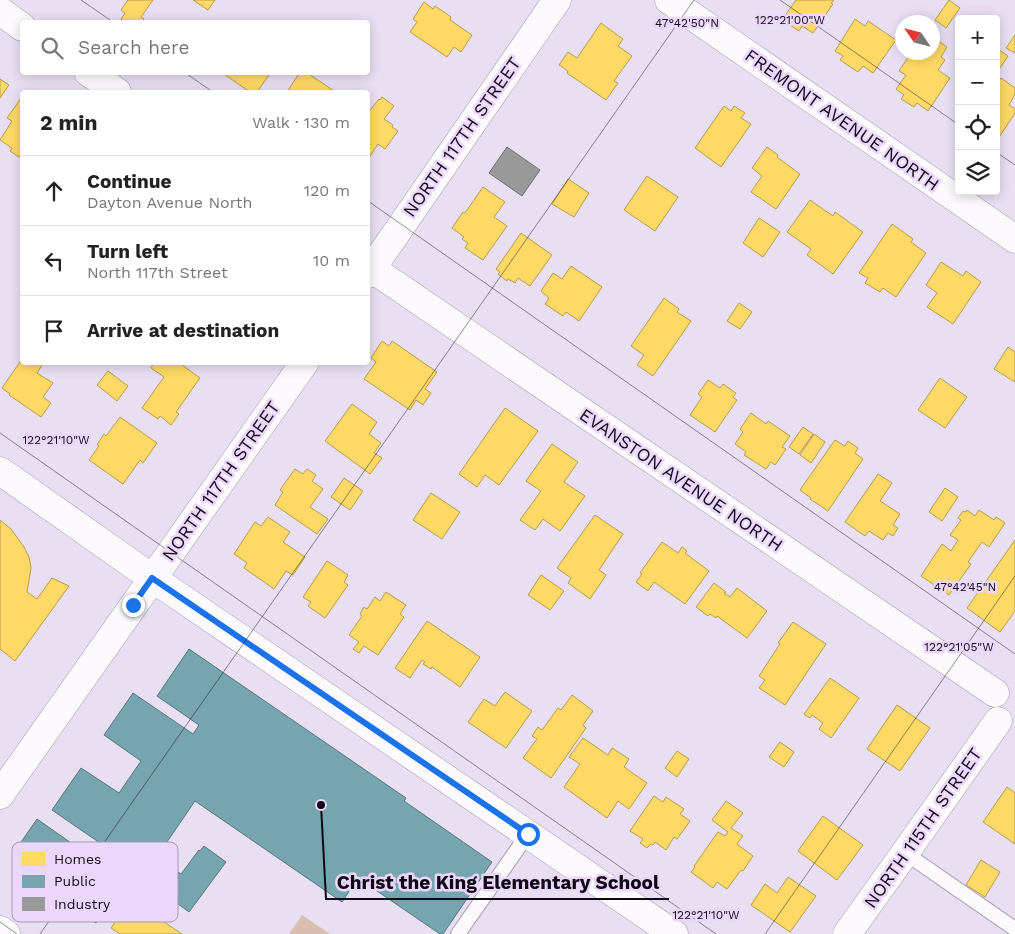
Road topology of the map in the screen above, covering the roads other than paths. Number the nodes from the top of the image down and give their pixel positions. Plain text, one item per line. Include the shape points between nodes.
1 (557, 0) edge
2 (669, 0) edge
3 (0, 11) edge
4 (20, 26) edge
5 (92, 75) edge
6 (114, 90) edge
7 (1015, 240) edge
8 (370, 269) edge
9 (370, 271) edge
10 (303, 365) edge
11 (0, 472) edge
12 (152, 578) junction
13 (1005, 689) edge
14 (1007, 723) edge
15 (0, 795) edge
16 (528, 834) junction
17 (905, 853) junction
18 (1015, 929) edge
19 (0, 930) edge
20 (6, 934) edge
21 (458, 934) edge
22 (674, 934) edge
23 (847, 934) edge

1 - 8 street, NORTH 117TH STREET
2 - 7 street, FREMONT AVENUE NORTH
3 - 4 street
5 - 6 street
9 - 13 street, EVANSTON AVENUE NORTH
10 - 12 street, NORTH 117TH STREET
11 - 12 street
12 - 15 street, NORTH 117TH STREET
12 - 16 street
13 - 14 street via 992,699 991,706 996,719
14 - 17 street, NORTH 115TH STREET
16 - 21 lane
16 - 22 street
17 - 18 lane
17 - 23 street, NORTH 115TH STREET
19 - 20 street

